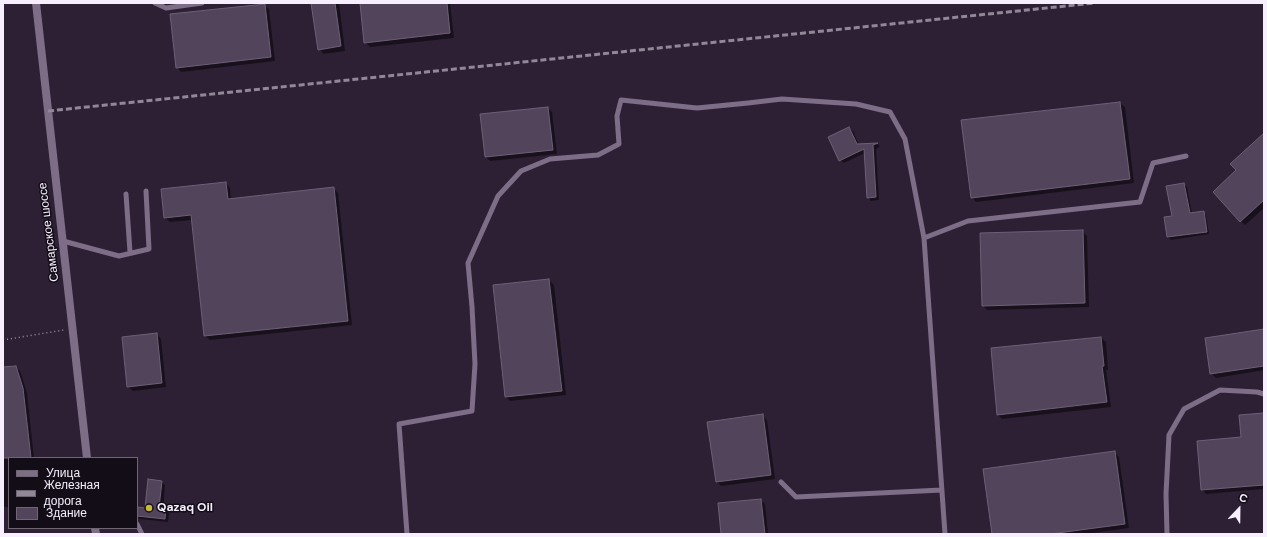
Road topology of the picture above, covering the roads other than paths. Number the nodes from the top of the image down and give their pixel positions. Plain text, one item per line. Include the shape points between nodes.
1 (36, 3) edge
2 (155, 3) edge
3 (202, 3) edge
4 (1186, 156) dead end
5 (146, 191) dead end
6 (126, 194) dead end
7 (924, 238) junction
8 (63, 241) junction
9 (130, 252) junction
10 (1264, 394) edge
11 (87, 457) edge
12 (781, 482) dead end
13 (942, 490) junction
14 (407, 534) edge
15 (945, 534) edge
16 (1167, 534) edge

1 - 8 street, Самарское шоссе
2 - 3 lane via 166,8
4 - 7 lane via 1153,163 1140,202 968,221
5 - 9 lane via 150,249
6 - 9 lane
7 - 13 lane
7 - 14 lane via 905,139 890,112 856,104 782,98 697,108 621,100 617,116 619,144 598,155 550,159 521,171 498,196 468,263 475,364 472,411 399,424
8 - 9 lane via 119,256
8 - 11 street, Самарское шоссе
10 - 16 lane via 1220,390 1184,409 1169,435
12 - 13 lane via 796,497
13 - 15 lane

